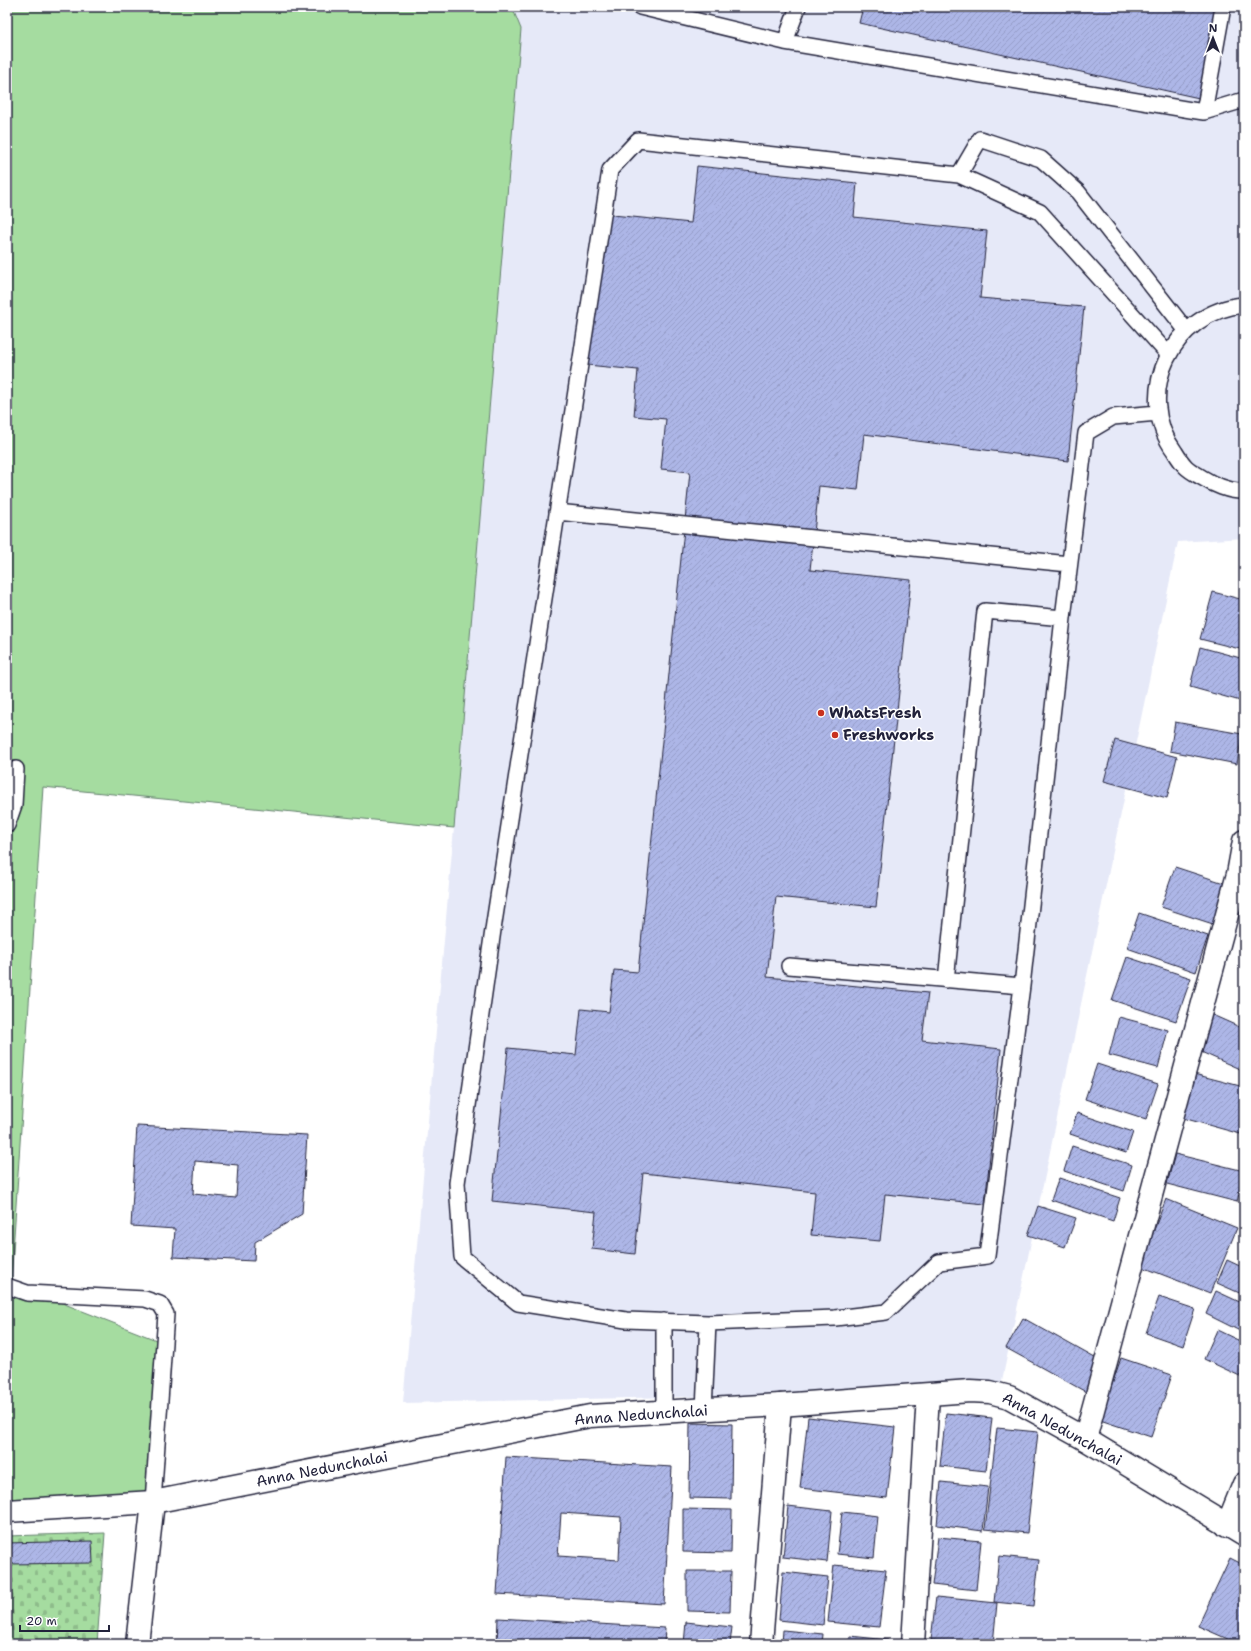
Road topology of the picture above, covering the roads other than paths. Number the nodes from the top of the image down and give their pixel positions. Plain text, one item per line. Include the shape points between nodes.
1 (640, 7) edge
2 (798, 7) edge
3 (1223, 7) edge
4 (785, 42) junction
5 (1244, 100) edge
6 (1204, 112) junction
7 (959, 175) junction
8 (1244, 305) edge
9 (1186, 330) junction
10 (1168, 354) junction
11 (1158, 413) junction
12 (1244, 491) edge
13 (558, 512) junction
14 (1069, 564) junction
15 (1063, 618) junction
16 (16, 769) dead end
17 (7, 826) edge
18 (1244, 841) edge
19 (1241, 875) edge
20 (789, 966) dead end
21 (946, 980) junction
22 (1022, 986) junction
23 (7, 1286) edge
24 (664, 1321) junction
25 (708, 1322) junction
26 (928, 1395) junction
27 (780, 1405) junction
28 (704, 1410) junction
29 (664, 1412) junction
30 (1085, 1439) junction
31 (1244, 1484) edge
32 (153, 1502) junction
33 (7, 1511) edge
34 (1235, 1531) edge
35 (137, 1644) edge
36 (761, 1644) edge
37 (914, 1644) edge

1 - 4 lane
2 - 4 lane
3 - 6 lane
4 - 6 lane
5 - 6 lane
7 - 9 lane via 980,139 1041,159 1078,192
7 - 10 lane via 1040,212
7 - 13 lane via 638,140 610,170
8 - 9 lane via 1212,313
9 - 10 lane
10 - 11 lane via 1158,382
11 - 12 lane via 1167,442 1186,466 1211,483
11 - 14 lane via 1114,417 1086,433
13 - 14 lane
13 - 24 lane via 457,1183 462,1257 518,1303 626,1320
14 - 15 lane
15 - 21 lane via 984,611
15 - 22 lane
16 - 17 lane via 14,805
18 - 19 street
19 - 30 street
20 - 21 lane
21 - 22 lane
22 - 25 lane via 987,1256 939,1262 886,1312 835,1318
23 - 32 lane via 27,1293 145,1299 160,1304 166,1314
24 - 25 lane
24 - 29 lane
25 - 28 lane
26 - 27 street, Anna Nedunchalai
26 - 30 street, Anna Nedunchalai via 970,1391 990,1392 1009,1397
26 - 37 street
27 - 28 street, Anna Nedunchalai
27 - 36 street
28 - 29 street, Anna Nedunchalai
29 - 32 street, Anna Nedunchalai via 590,1416
30 - 34 street, Anna Nedunchalai
31 - 34 street
32 - 33 street, Anna Nedunchalai
32 - 35 street

